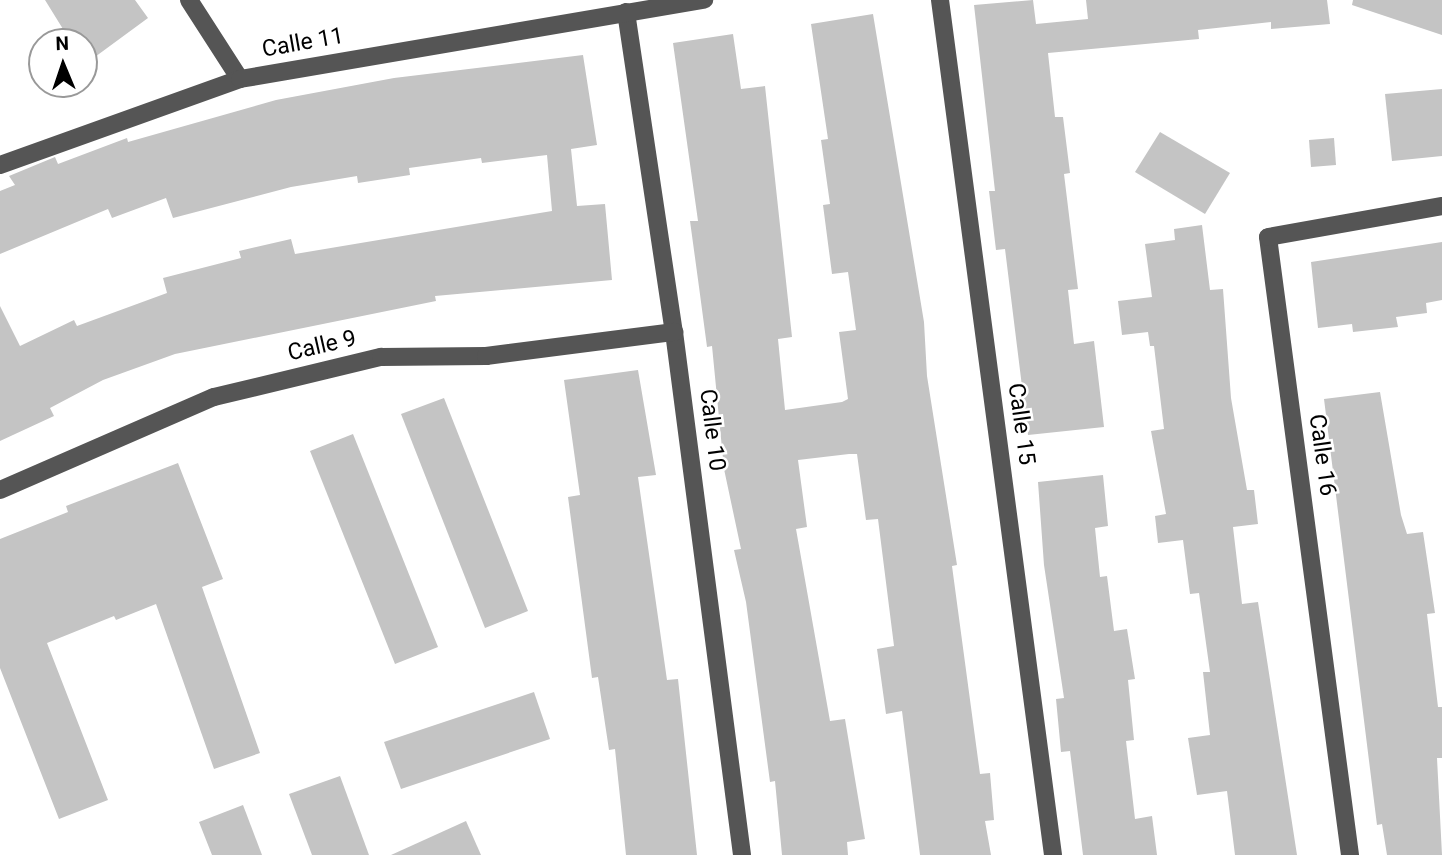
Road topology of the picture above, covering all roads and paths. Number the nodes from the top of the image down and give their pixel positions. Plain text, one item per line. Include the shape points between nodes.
1 (189, 0) edge
2 (704, 0) edge
3 (940, 0) edge
4 (626, 12) junction
5 (240, 79) junction
6 (0, 165) edge
7 (1442, 206) edge
8 (674, 332) junction
9 (0, 490) edge
10 (743, 855) edge
11 (1053, 855) edge
12 (1350, 855) edge

1 - 5 street
2 - 4 street, Calle 11
3 - 11 street, Calle 15
4 - 5 street, Calle 11
4 - 8 street, Calle 10
5 - 6 street, Calle 11
7 - 12 street, Calle 16 via 1268,237
8 - 9 street, Calle 9 via 486,356 380,357 214,397
8 - 10 street, Calle 10

